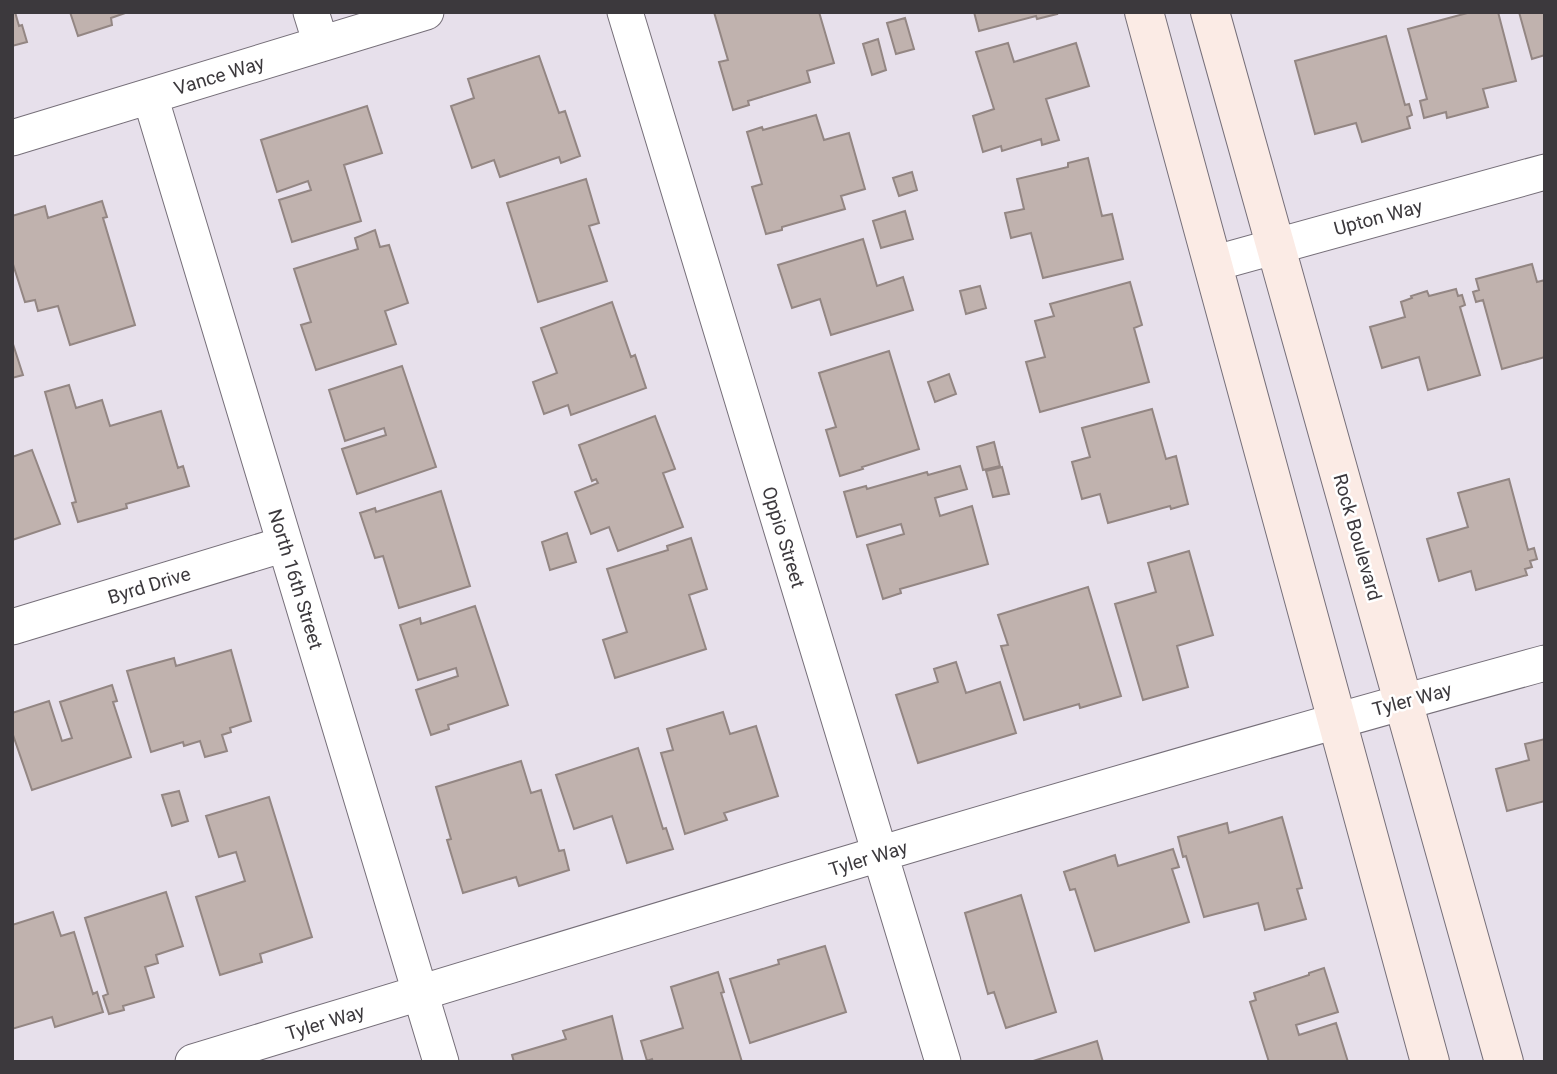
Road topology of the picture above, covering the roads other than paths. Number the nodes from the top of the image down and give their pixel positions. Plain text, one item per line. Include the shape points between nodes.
1 (426, 12) edge
2 (625, 12) edge
3 (1144, 12) edge
4 (1210, 12) edge
5 (316, 28) edge
6 (150, 96) junction
7 (12, 138) edge
8 (1545, 172) edge
9 (1276, 245) junction
10 (1212, 264) junction
11 (285, 544) junction
12 (12, 627) edge
13 (1545, 663) edge
14 (1405, 701) junction
15 (1335, 720) junction
16 (880, 854) junction
17 (421, 993) junction
18 (193, 1062) edge
19 (441, 1062) edge
20 (943, 1062) edge
21 (1430, 1062) edge
22 (1504, 1062) edge

1 - 5 street, Vance Way
2 - 16 street, Oppio Street
3 - 10 main road
4 - 9 main road, Rock Boulevard
5 - 6 street, Vance Way
6 - 7 street, Vance Way
6 - 11 street, North 16th Street
8 - 9 street, Upton Way
9 - 10 street, Upton Way
9 - 14 main road, Rock Boulevard
10 - 15 main road
11 - 12 street, Byrd Drive
11 - 17 street, North 16th Street
13 - 14 street, Tyler Way
14 - 15 street, Tyler Way
14 - 22 main road, Rock Boulevard
15 - 16 street, Tyler Way
15 - 21 main road
16 - 17 street, Tyler Way
16 - 20 street, Oppio Street
17 - 18 street, Tyler Way
17 - 19 street, North 16th Street

